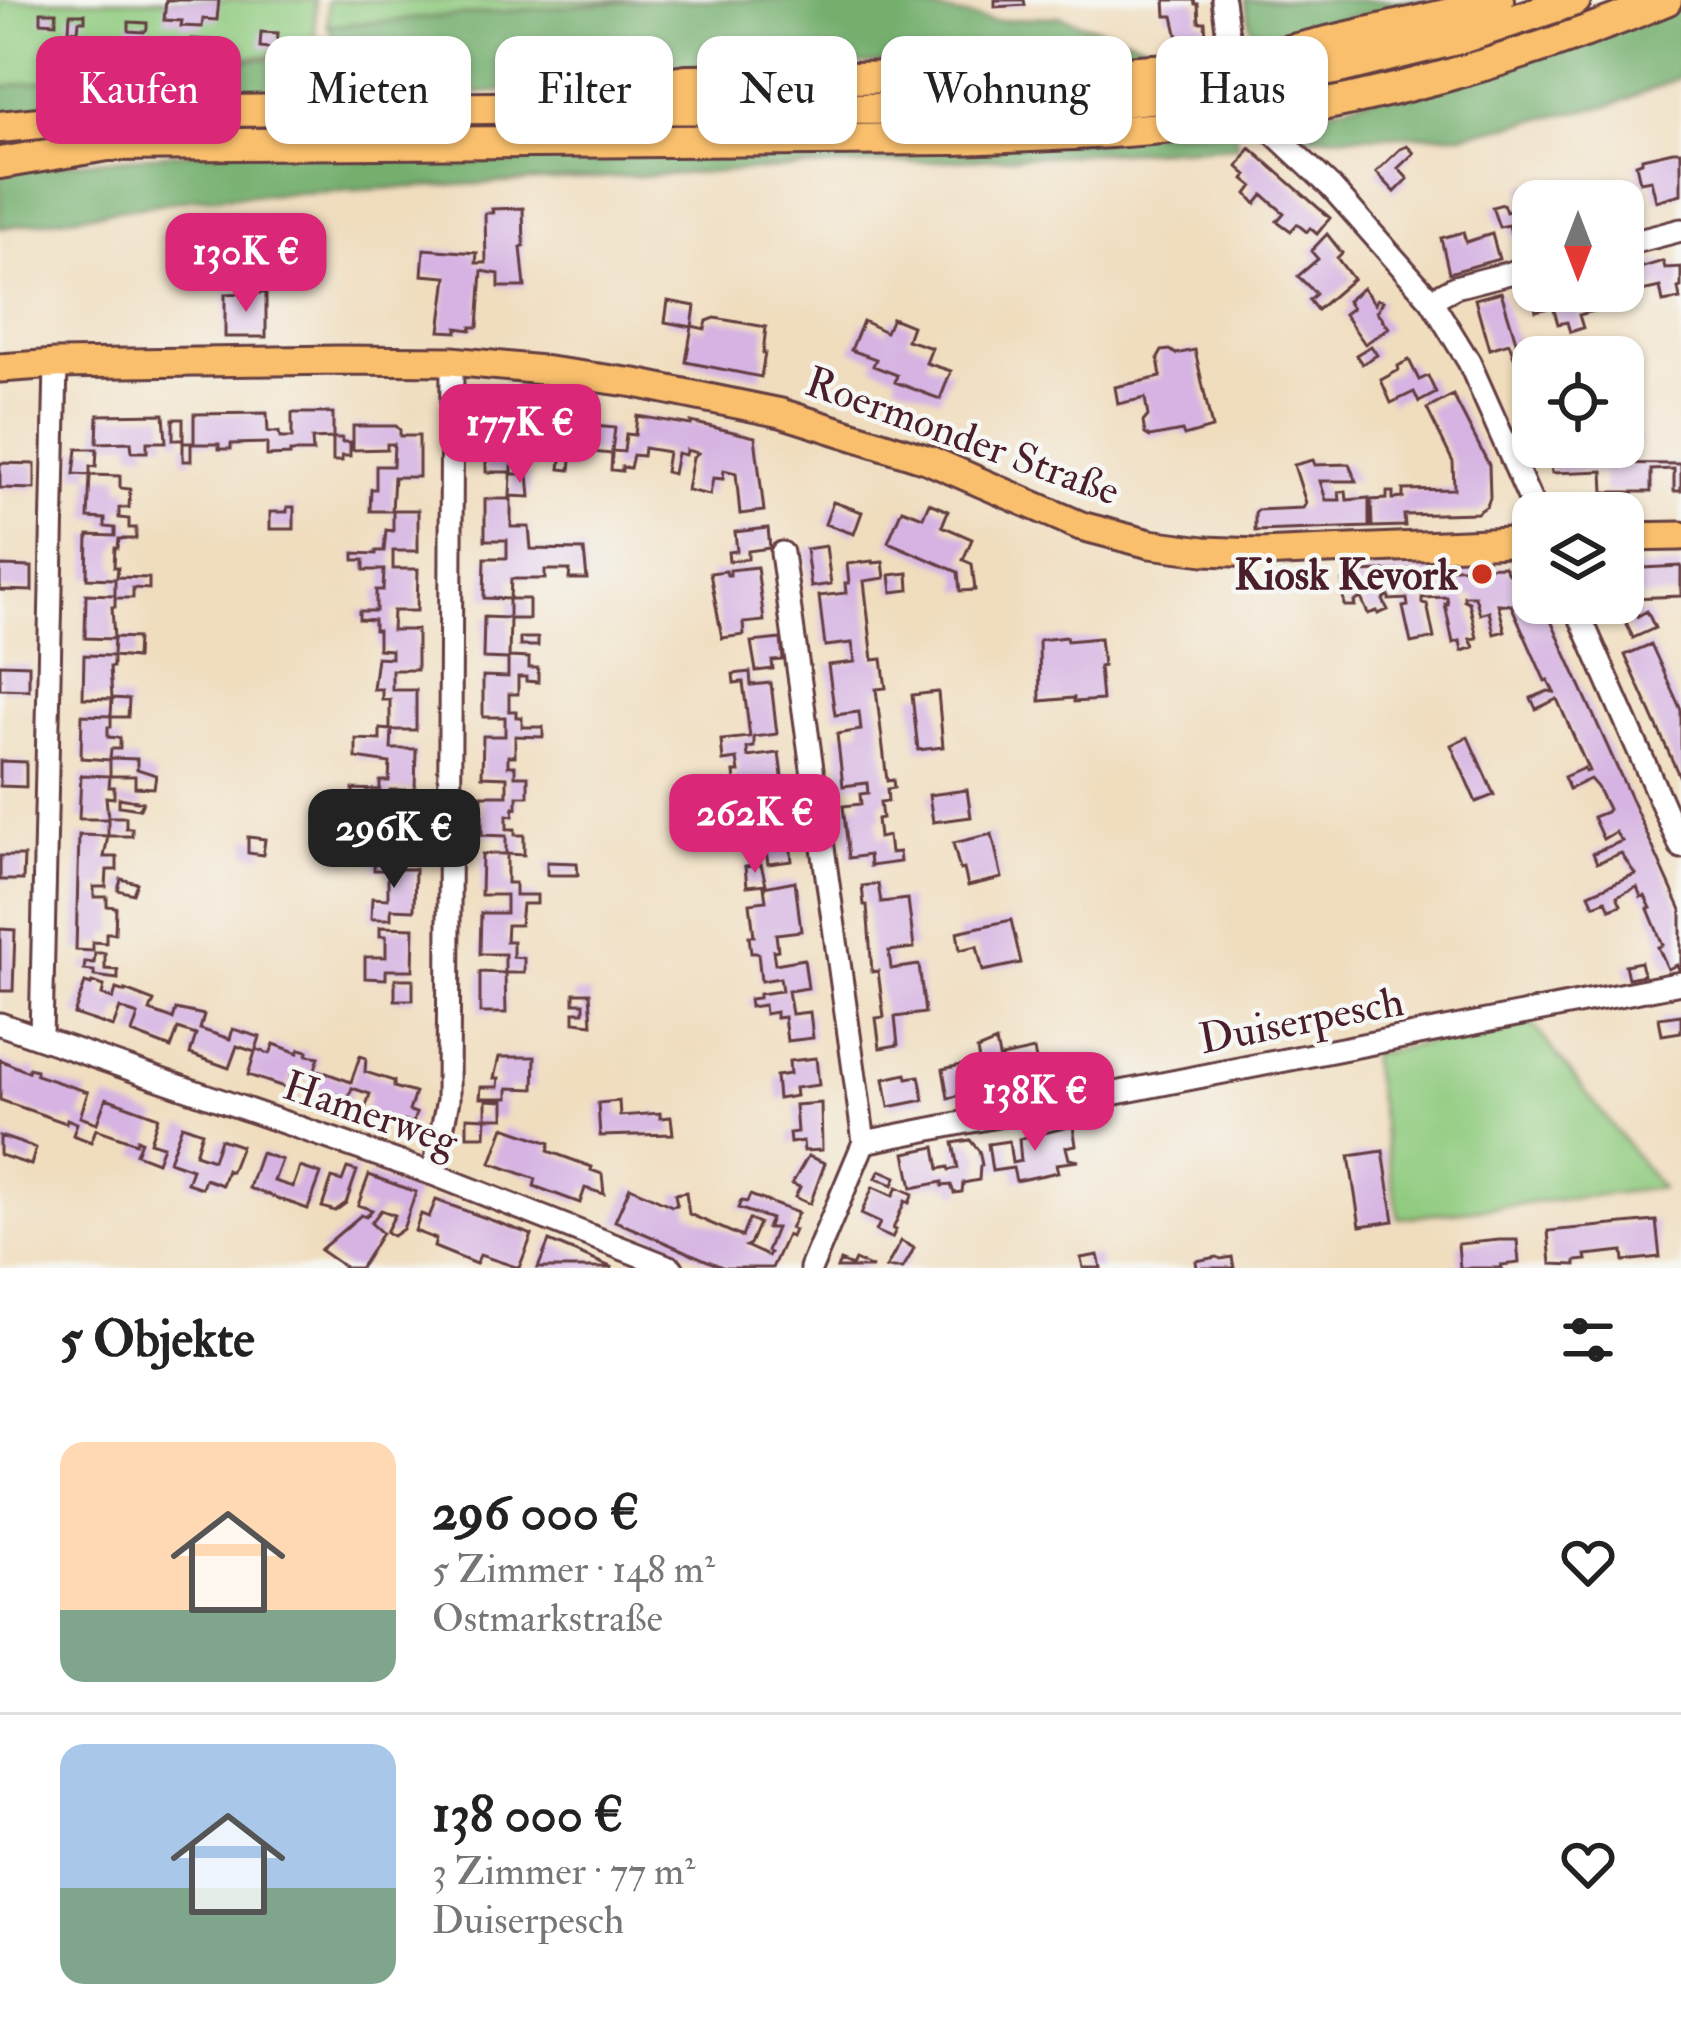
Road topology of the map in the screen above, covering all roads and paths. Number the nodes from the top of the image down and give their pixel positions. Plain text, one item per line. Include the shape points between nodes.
1 (1223, 0) edge
2 (1498, 0) edge
3 (1575, 0) edge
4 (1666, 0) edge
5 (1230, 36) edge
6 (1328, 42) edge
7 (1156, 70) edge
8 (491, 108) junction
9 (0, 127) edge
10 (1284, 144) edge
11 (0, 163) edge
12 (1681, 230) edge
13 (1644, 239) edge
14 (1512, 272) edge
15 (1431, 300) junction
16 (452, 362) junction
17 (56, 364) junction
18 (2, 367) edge
19 (1527, 492) edge
20 (1681, 536) edge
21 (1644, 537) edge
22 (1512, 542) edge
23 (782, 553) dead end
24 (1583, 624) edge
25 (1681, 847) edge
26 (1681, 983) edge
27 (0, 1024) edge
28 (41, 1037) junction
29 (864, 1142) junction
30 (433, 1174) junction
31 (672, 1268) edge
32 (812, 1268) edge

1 - 5 street
2 - 6 highway
3 - 8 highway via 1312,74 1089,104
4 - 11 highway via 1460,72 1212,123 955,139 108,145
7 - 8 highway via 686,80
8 - 9 highway via 138,112
10 - 15 street, bridge
12 - 13 street
14 - 15 street
15 - 19 street via 1469,362
16 - 17 main road, Roermonder Straße
16 - 22 main road, Roermonder Straße via 634,383 781,413 929,460 1081,526 1150,544 1260,553
16 - 30 street via 448,1100
17 - 18 main road, Roermonder Straße
17 - 28 street
20 - 21 main road
23 - 29 street
24 - 25 street
26 - 29 street, Duiserpesch
27 - 28 street, Hamerweg
28 - 30 street, Hamerweg
29 - 32 street
30 - 31 street, Hamerweg

